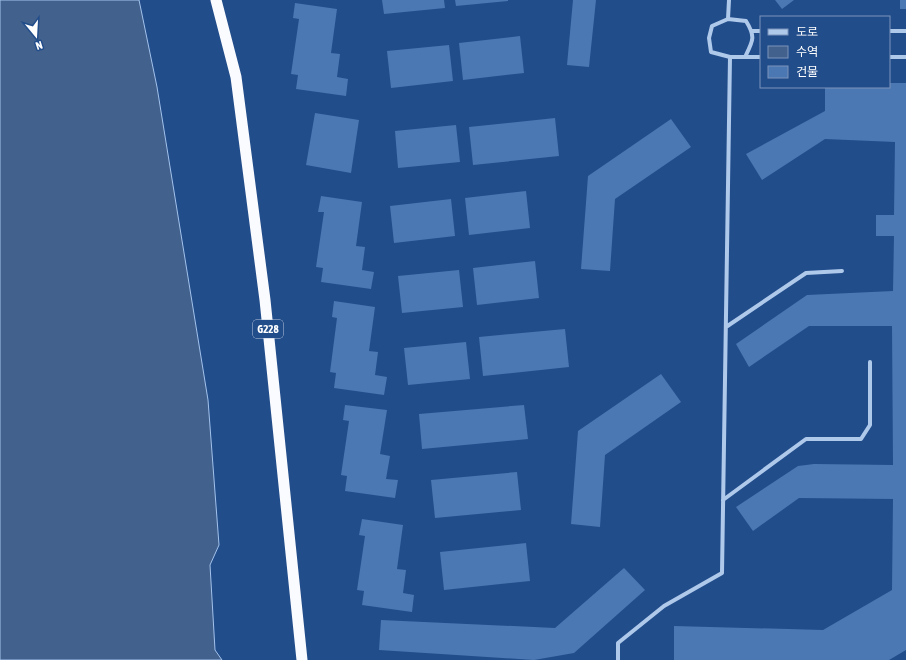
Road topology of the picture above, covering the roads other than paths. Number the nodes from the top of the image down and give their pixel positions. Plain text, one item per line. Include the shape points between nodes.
1 (216, 0) edge
2 (729, 0) edge
3 (728, 19) junction
4 (752, 31) junction
5 (760, 31) edge
6 (890, 31) edge
7 (906, 31) edge
8 (730, 57) junction
9 (744, 57) junction
10 (760, 57) edge
11 (890, 57) edge
12 (906, 58) edge
13 (842, 271) dead end
14 (726, 327) junction
15 (870, 362) dead end
16 (723, 500) junction
17 (302, 660) edge
18 (618, 660) edge

1 - 17 highway, G228 via 236,77 265,300
2 - 3 street
3 - 4 street via 746,21
3 - 8 street via 712,26 709,38 711,52
4 - 5 street
4 - 9 street via 752,44
6 - 7 street
8 - 9 street
8 - 14 street
9 - 10 street
11 - 12 street
13 - 14 street via 806,273
14 - 16 street
15 - 16 street via 870,425 861,440 806,439
16 - 18 street via 722,573 664,606 618,643

